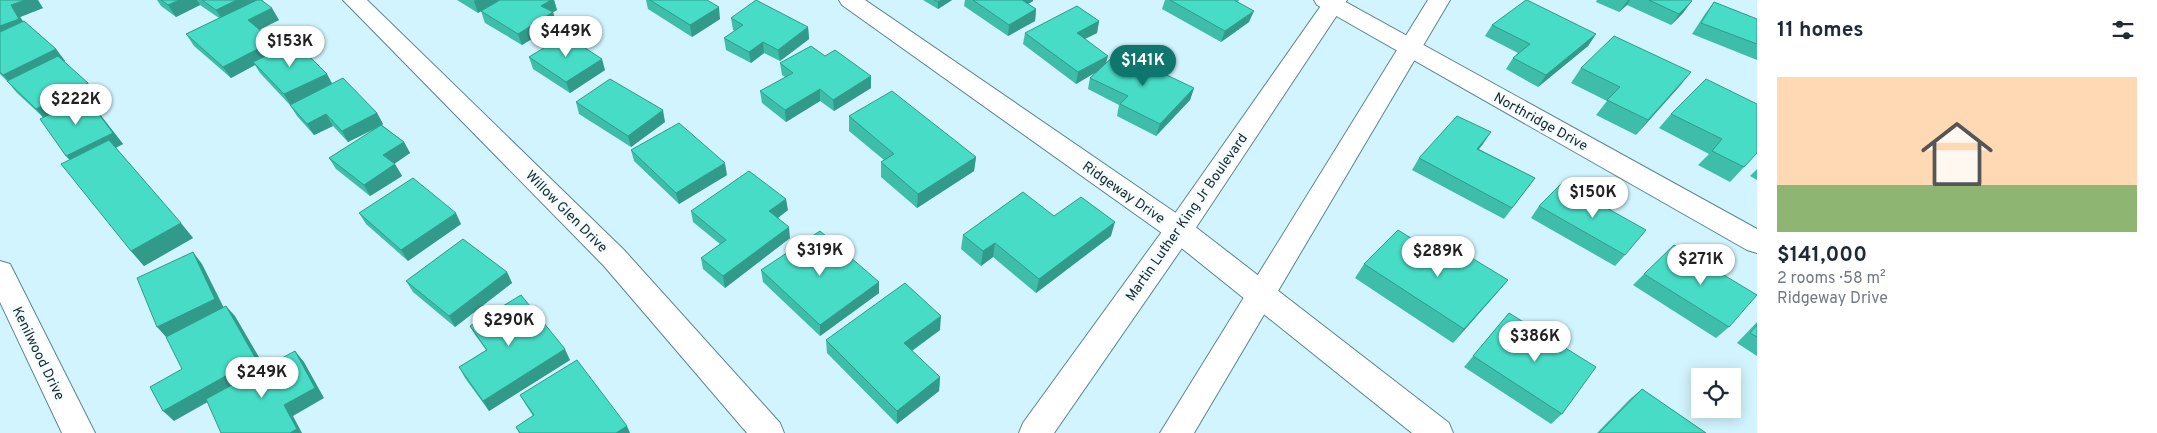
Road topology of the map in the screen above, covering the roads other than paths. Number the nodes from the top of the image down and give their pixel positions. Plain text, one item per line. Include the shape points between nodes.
1 (354, 0) edge
2 (850, 0) edge
3 (1439, 0) edge
4 (1331, 1) edge
5 (1409, 47) junction
6 (1179, 230) junction
7 (1757, 242) edge
8 (0, 272) edge
9 (1262, 294) junction
10 (79, 433) edge
11 (768, 433) edge
12 (1035, 433) edge
13 (1176, 433) edge
14 (1437, 433) edge

1 - 11 street, Willow Glen Drive via 614,258
2 - 6 street, Ridgeway Drive
3 - 5 street
4 - 5 street, Northridge Drive
4 - 6 street, Martin Luther King Jr Boulevard
5 - 7 street, Northridge Drive
5 - 9 street
6 - 9 street, Ridgeway Drive
6 - 12 street, Martin Luther King Jr Boulevard
8 - 10 street, Kenilwood Drive
9 - 13 street
9 - 14 street, Ridgeway Drive

